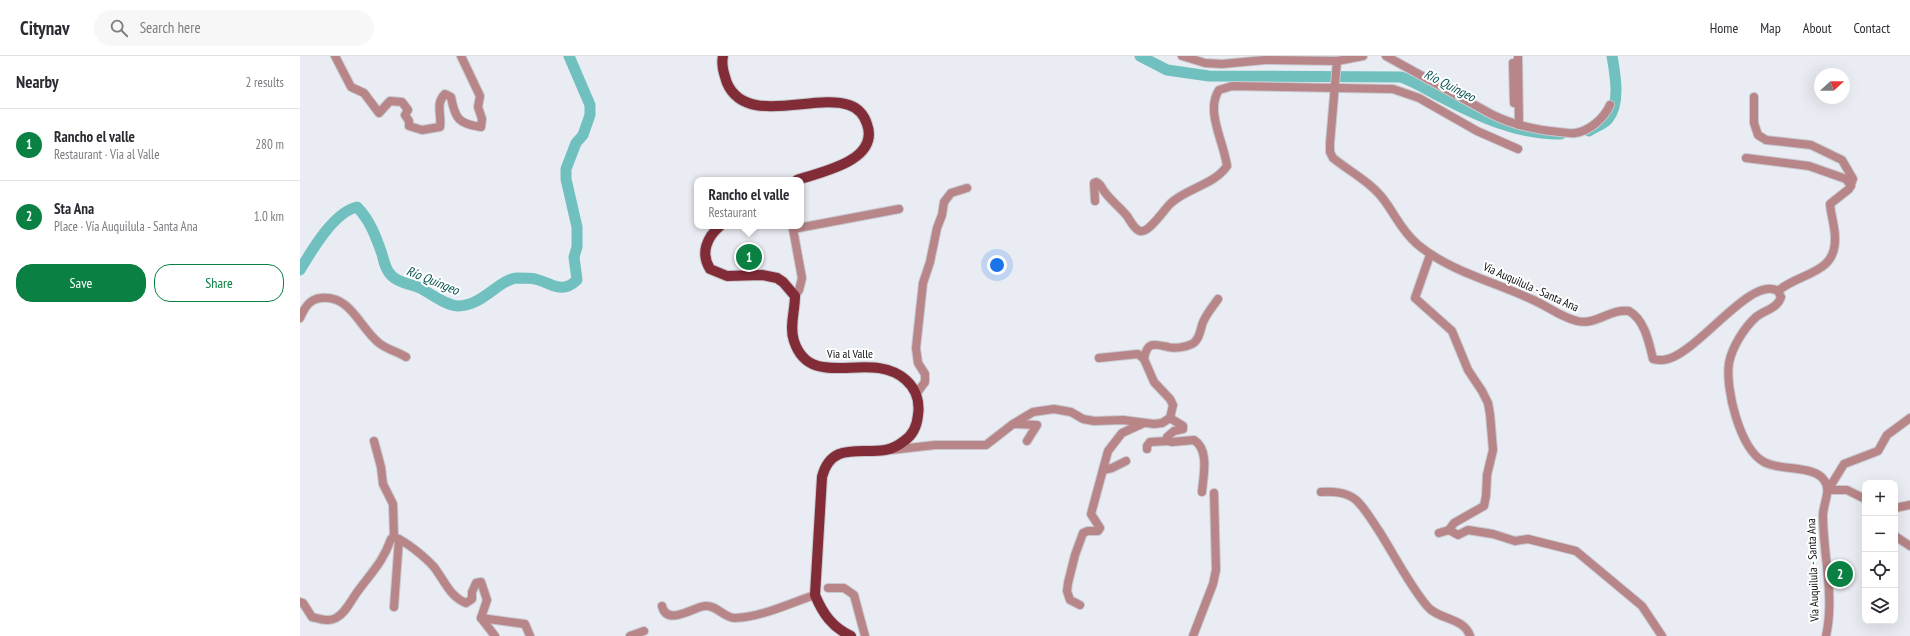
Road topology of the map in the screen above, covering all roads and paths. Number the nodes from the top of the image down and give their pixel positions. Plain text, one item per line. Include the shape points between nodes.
1 (335, 56) edge
2 (461, 56) edge
3 (723, 56) edge
4 (1182, 56) edge
5 (1363, 56) edge
6 (1386, 56) edge
7 (1513, 56) edge
8 (1518, 56) edge
9 (1309, 58) edge
10 (1337, 64) junction
11 (1335, 85) junction
12 (1754, 97) dead end
13 (1610, 105) dead end
14 (1516, 125) junction
15 (1518, 149) dead end
16 (1746, 158) dead end
17 (804, 178) edge
18 (1851, 186) junction
19 (967, 188) dead end
20 (1095, 201) dead end
21 (899, 208) dead end
22 (804, 225) edge
23 (717, 229) edge
24 (793, 229) edge
25 (1430, 255) junction
26 (1778, 291) junction
27 (795, 296) junction
28 (1218, 299) dead end
29 (300, 318) edge
30 (406, 356) dead end
31 (1100, 358) dead end
32 (1144, 359) junction
33 (916, 394) junction
34 (1170, 418) junction
35 (1910, 418) edge
36 (1145, 422) junction
37 (1013, 424) junction
38 (374, 441) dead end
39 (1027, 441) dead end
40 (1168, 441) junction
41 (1147, 449) dead end
42 (886, 450) junction
43 (1126, 461) dead end
44 (1103, 470) junction
45 (1828, 490) junction
46 (1202, 492) dead end
47 (1321, 492) dead end
48 (1852, 492) junction
49 (1214, 494) dead end
50 (1862, 497) edge
51 (1862, 503) edge
52 (1910, 505) edge
53 (1898, 507) edge
54 (1449, 530) junction
55 (1439, 533) dead end
56 (397, 538) junction
57 (1898, 538) edge
58 (1910, 546) edge
59 (828, 588) dead end
60 (815, 595) junction
61 (300, 602) edge
62 (1080, 605) dead end
63 (662, 606) dead end
64 (394, 607) dead end
65 (481, 618) junction
66 (644, 631) dead end
67 (495, 636) edge
68 (530, 636) edge
69 (630, 636) edge
70 (851, 636) edge
71 (865, 636) edge
72 (1193, 636) edge
73 (1470, 636) edge
74 (1662, 636) edge
75 (1826, 636) edge

1 - 2 street via 351,87 364,93 379,113 390,101 402,102 408,110 405,115 409,126 422,130 440,127 440,100 445,94 451,97 458,118 466,125 481,127 482,118 478,107 480,96
3 - 17 main road via 723,73 729,86 744,101 762,106 841,103 857,109 866,120 867,143 858,156 832,169
4 - 9 street via 1205,63 1222,64
5 - 10 street
6 - 14 street via 1447,91
7 - 14 street
8 - 14 street
9 - 10 street
10 - 11 street, Vía Auquilula - Santa Ana
11 - 15 street via 1400,91 1419,98 1477,132
11 - 20 street via 1232,86 1219,90 1216,94 1213,118 1227,166 1214,178 1173,201 1146,230 1138,231 1100,183 1096,182
11 - 25 street, Vía Auquilula - Santa Ana via 1330,143 1333,158 1376,191 1399,226
12 - 18 street via 1754,123 1758,134 1766,140 1811,145 1842,160 1853,178
13 - 14 street via 1605,116 1592,126 1576,133
16 - 18 street via 1809,166 1846,178
18 - 26 street via 1830,204 1835,238 1830,259 1821,268
19 - 33 street via 950,193 944,202 923,283 916,348 918,363 925,374 925,382
21 - 22 street
23 - 27 main road via 706,245 706,259 710,269 727,276 762,275 777,278
24 - 27 street via 802,278
25 - 26 street, Vía Auquilula - Santa Ana via 1578,322 1629,311 1646,332 1653,359 1658,360 1673,357 1700,339 1746,298 1763,290
25 - 54 street via 1415,298 1456,337 1468,370 1488,403 1492,435 1493,450 1486,475 1484,506 1454,522
26 - 45 street via 1780,301 1747,326 1729,361 1727,377 1734,414 1744,436 1764,462 1819,475 1825,481
27 - 33 main road, Via al Valle via 792,331 797,348 806,360 811,364 830,368 884,367 899,374 913,387
28 - 32 street via 1207,313 1197,340 1177,348 1156,344 1150,346 1145,352
29 - 30 street via 304,308 316,299 328,297 342,301 379,343
31 - 32 street via 1138,354
32 - 34 street via 1154,382 1170,398 1173,405
33 - 42 main road via 918,417 913,434
34 - 36 street via 1162,423
34 - 40 street via 1184,429 1170,433
35 - 45 street, Vía Auquilula - Santa Ana via 1887,435 1878,451 1844,464
36 - 37 street via 1094,421 1071,412 1054,409 1033,412
36 - 44 street via 1122,433 1114,441 1108,451
37 - 39 street via 1037,425
37 - 42 street via 986,445 935,445
38 - 56 street via 383,484 393,504
40 - 41 street via 1150,442
40 - 46 street via 1194,440 1198,443 1204,459
42 - 60 main road via 843,452 833,458 824,470
43 - 44 street
44 - 62 street via 1091,514 1100,528 1098,531 1083,533 1068,584 1070,600
45 - 48 street
45 - 75 street, Vía Auquilula - Santa Ana via 1823,513 1829,600
47 - 73 street via 1339,493 1355,499 1371,518 1428,608 1457,621
48 - 50 street
48 - 51 street
49 - 72 street via 1216,570
52 - 53 street
54 - 55 street
54 - 74 street via 1458,536 1468,530 1515,541 1528,539 1576,551 1642,606
56 - 61 street via 391,539 384,558 343,613 337,617 329,621 312,617
56 - 64 street
56 - 65 street via 433,566 459,601 466,603 472,599 474,585 481,582 487,600
57 - 58 street
59 - 71 street via 844,588 854,595
60 - 63 street via 736,618 727,616 714,607 704,606 675,616 669,615
60 - 70 main road via 831,623
65 - 67 street
65 - 68 street via 525,624
66 - 69 street

